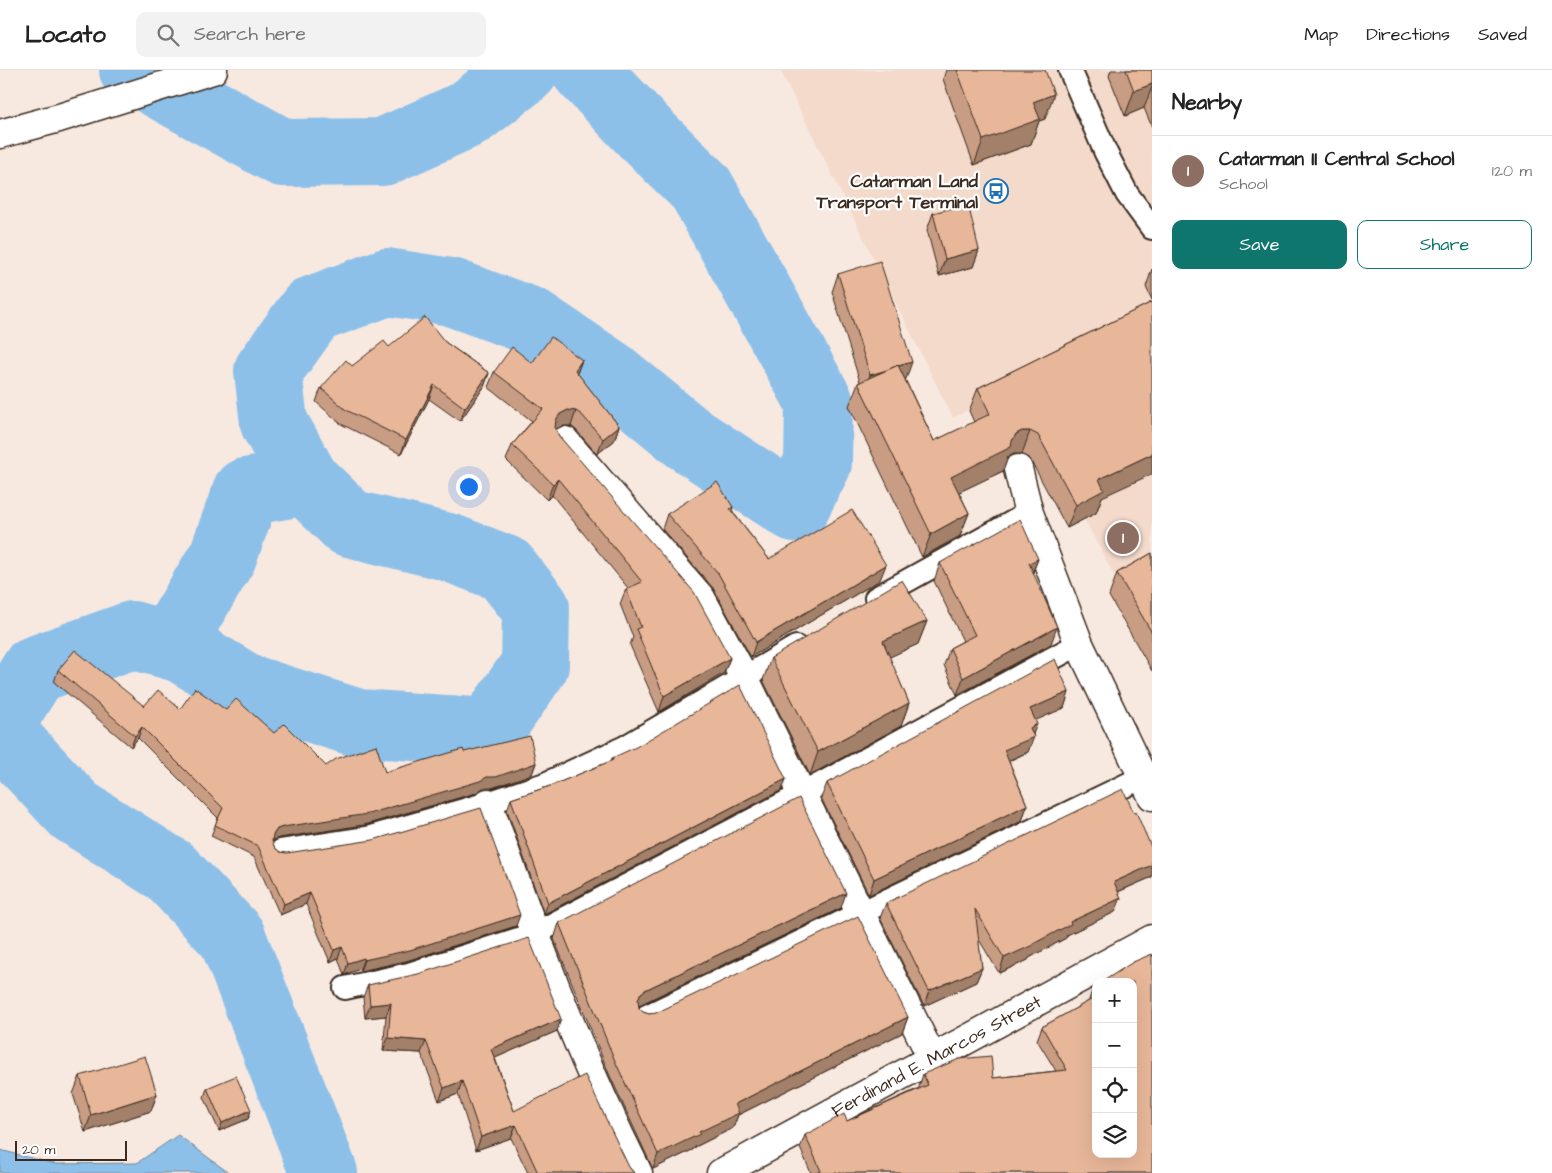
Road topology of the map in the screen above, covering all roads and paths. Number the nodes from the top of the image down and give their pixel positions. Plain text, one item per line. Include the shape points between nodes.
1 (213, 70) edge
2 (1070, 70) edge
3 (0, 134) edge
4 (1152, 228) edge
5 (565, 441) edge
6 (1018, 469) dead end
7 (1030, 513) junction
8 (862, 607) edge
9 (814, 636) edge
10 (1079, 644) junction
11 (744, 677) junction
12 (1148, 787) edge
13 (802, 794) junction
14 (488, 803) junction
15 (281, 851) edge
16 (861, 914) junction
17 (534, 934) junction
18 (1152, 939) edge
19 (345, 988) dead end
20 (645, 1017) edge
21 (932, 1058) junction
22 (638, 1173) edge
23 (721, 1173) edge

1 - 3 street
2 - 4 lane via 1127,194
5 - 11 street via 700,598
6 - 7 street
7 - 8 lane
7 - 10 street
9 - 11 lane
10 - 12 street
10 - 13 lane
11 - 13 street
11 - 14 lane via 625,747 546,784
12 - 16 lane
13 - 16 street
13 - 17 lane
14 - 15 lane via 367,838
14 - 17 street
16 - 20 lane
16 - 21 street
17 - 19 lane via 409,974
17 - 22 street via 612,1121
18 - 21 street, Ferdinand E. Marcos Street
21 - 23 street, Ferdinand E. Marcos Street

